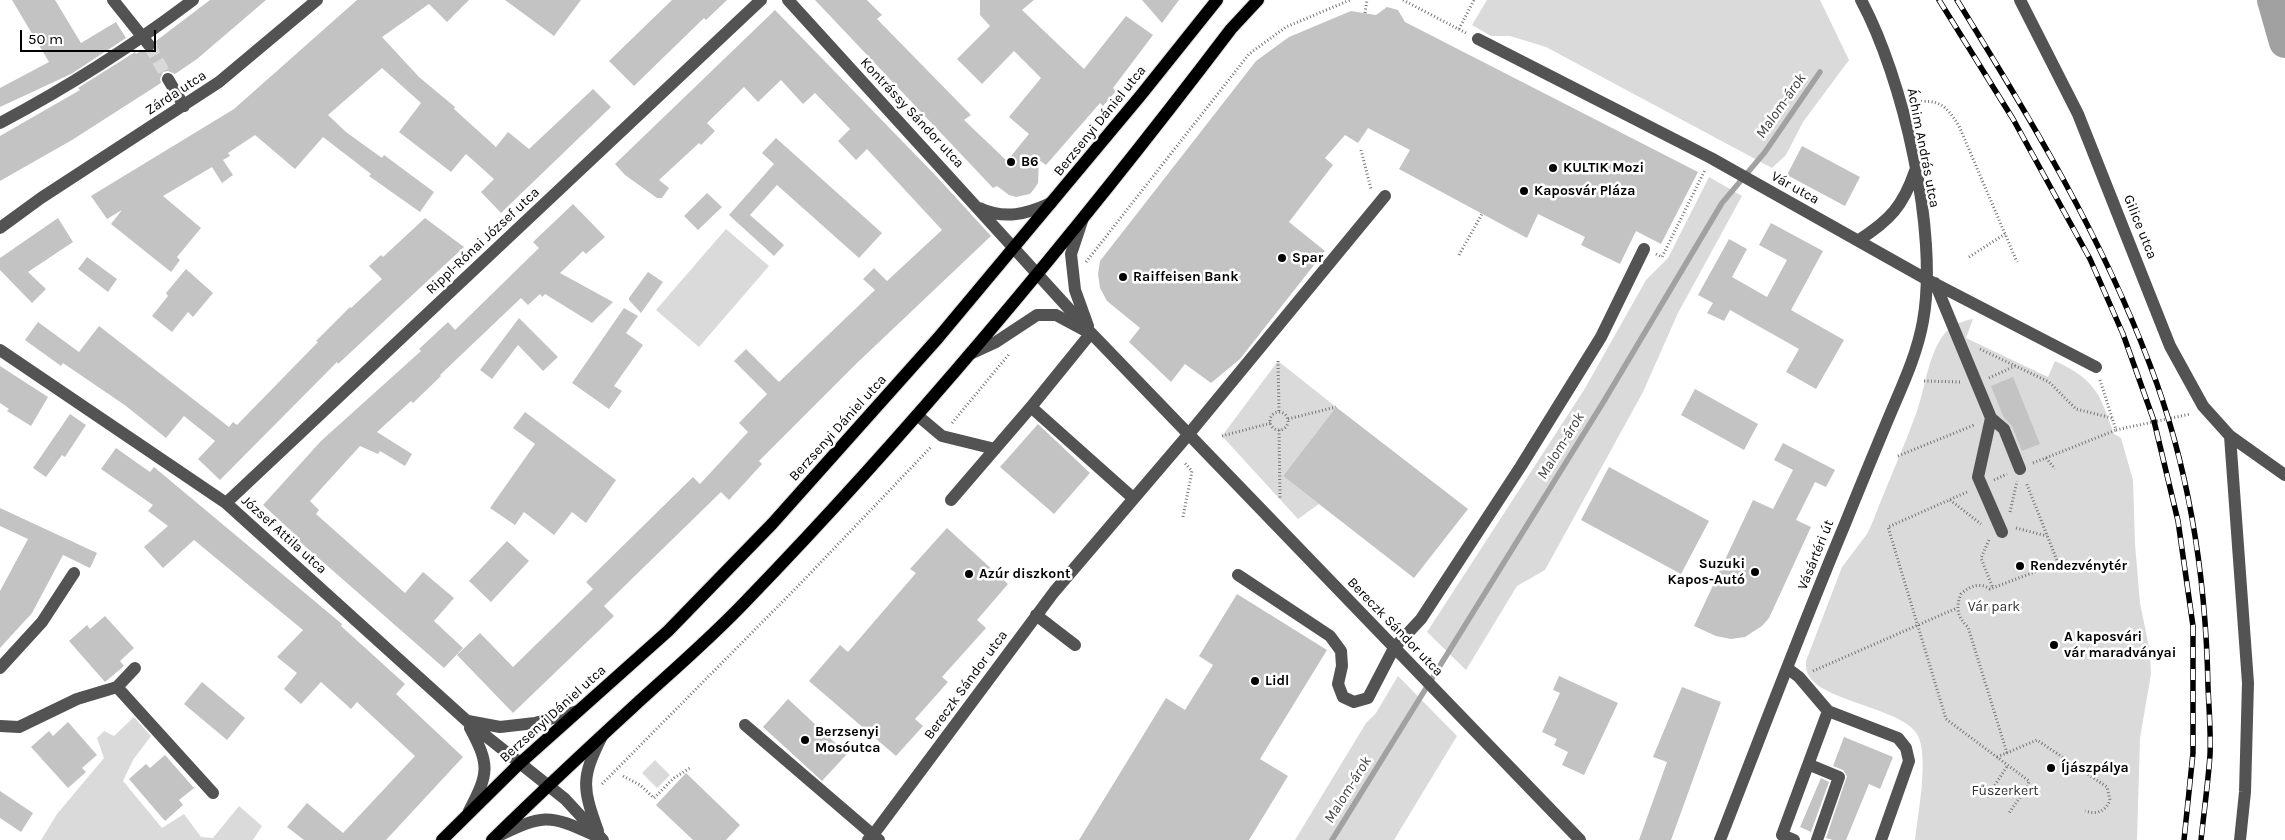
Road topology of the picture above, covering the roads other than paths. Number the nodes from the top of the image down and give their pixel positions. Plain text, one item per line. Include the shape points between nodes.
1 (113, 0) edge
2 (193, 0) edge
3 (317, 0) edge
4 (761, 0) edge
5 (788, 0) edge
6 (1217, 0) edge
7 (1258, 0) edge
8 (1861, 0) edge
9 (2020, 0) edge
10 (1478, 39) road end
11 (147, 41) junction
12 (168, 79) tunnel mouth
13 (184, 106) junction
14 (0, 123) edge
15 (1915, 169) junction
16 (1385, 196) dead end
17 (41, 198) junction
18 (1051, 203) junction
19 (977, 207) junction
20 (0, 217) edge
21 (1082, 221) junction
22 (0, 228) edge
23 (1859, 240) junction
24 (1013, 248) junction
25 (1644, 249) road end
26 (1036, 272) junction
27 (1930, 281) junction
28 (1091, 333) junction
29 (3, 350) edge
30 (970, 354) junction
31 (2096, 367) road end
32 (1031, 407) junction
33 (916, 415) junction
34 (1991, 418) junction
35 (1188, 435) junction
36 (2230, 436) junction
37 (995, 450) junction
38 (2020, 469) road end
39 (2285, 475) edge
40 (1133, 498) junction
41 (951, 500) dead end
42 (226, 503) junction
43 (2002, 532) road end
44 (74, 574) dead end
45 (1238, 575) dead end
46 (1036, 615) junction
47 (1076, 645) dead end
48 (1394, 648) junction
49 (0, 668) edge
50 (135, 668) dead end
51 (1787, 668) junction
52 (117, 687) junction
53 (578, 711) junction
54 (1828, 711) junction
55 (466, 721) junction
56 (745, 725) dead end
57 (0, 726) edge
58 (602, 735) junction
59 (519, 764) junction
60 (1810, 765) junction
61 (548, 787) junction
62 (213, 793) dead end
63 (468, 814) junction
64 (873, 838) edge
65 (493, 839) edge
66 (602, 839) edge
67 (442, 840) edge
68 (1580, 840) edge
69 (1720, 840) edge
70 (1794, 840) edge
71 (1816, 840) edge
72 (1881, 840) edge
73 (2240, 840) edge

1 - 11 street
2 - 11 street
3 - 13 street, Zárda utca via 248,59
4 - 42 street, Rippl-Rónai József utca
5 - 19 street, Kontrássy Sándor utca
6 - 18 main road, Berzsenyi Dániel utca
7 - 21 main road
8 - 15 street, Áchim András utca via 1884,50 1901,103
9 - 36 street, Gilice utca via 2078,114 2170,346 2203,406
10 - 23 street, Vár utca via 1711,158
11 - 14 street
12 - 13 street
13 - 17 street, Zárda utca
15 - 23 street via 1906,196 1894,214
15 - 27 street, Áchim András utca
16 - 35 street
17 - 20 street, Zárda utca
17 - 22 street, Zárda utca
18 - 19 street via 1019,215 998,214
18 - 24 main road, Berzsenyi Dániel utca
19 - 24 street, Kontrássy Sándor utca
21 - 26 main road
21 - 28 street via 1071,254 1072,267 1076,290
23 - 27 street, Vár utca
24 - 26 street, Kontrássy Sándor utca
24 - 53 main road, Berzsenyi Dániel utca via 938,338 772,524 668,631
25 - 48 street via 1601,337 1500,501 1421,619
26 - 28 street, Bereczk Sándor utca
26 - 30 main road
27 - 31 street, Vár utca
27 - 34 street via 1959,339
27 - 51 street, Vásártéri út via 1913,360
28 - 30 street via 1056,316 1037,315 996,342
28 - 32 street
28 - 35 street, Bereczk Sándor utca
29 - 42 street, József Attila utca
30 - 33 main road
32 - 37 street
32 - 40 street
33 - 37 street via 942,436
33 - 58 main road via 743,604
34 - 38 street via 2004,429
34 - 43 street via 1978,477
35 - 40 street, Bereczk Sándor utca
35 - 48 street, Bereczk Sándor utca
36 - 39 street, Gilice utca
36 - 73 street via 2248,683 2245,792
37 - 41 street
40 - 46 street, Bereczk Sándor utca
42 - 55 street, József Attila utca
44 - 49 street via 42,622
45 - 48 street via 1330,636 1340,651 1342,666 1338,684 1343,698 1354,702 1368,698
46 - 47 street
46 - 64 street, Bereczk Sándor utca
48 - 68 street, Bereczk Sándor utca
50 - 52 street
51 - 54 street
51 - 69 street, Vásártéri út
52 - 57 street via 77,699 19,727
52 - 62 street
53 - 55 street via 535,723 500,727
53 - 59 main road, Berzsenyi Dániel utca
54 - 60 street
54 - 72 street via 1898,738 1906,748 1909,761
55 - 59 street, József Attila utca
55 - 63 street via 480,747 485,766 485,777
56 - 64 street
58 - 61 main road
58 - 66 street via 591,758 586,780 587,800
59 - 61 street, József Attila utca
59 - 63 main road, Berzsenyi Dániel utca
60 - 70 street via 1782,835
60 - 71 street via 1839,777
61 - 65 main road
61 - 66 street, József Attila utca via 565,799
63 - 67 main road, Berzsenyi Dániel utca
65 - 66 street via 524,823 546,818 564,821

